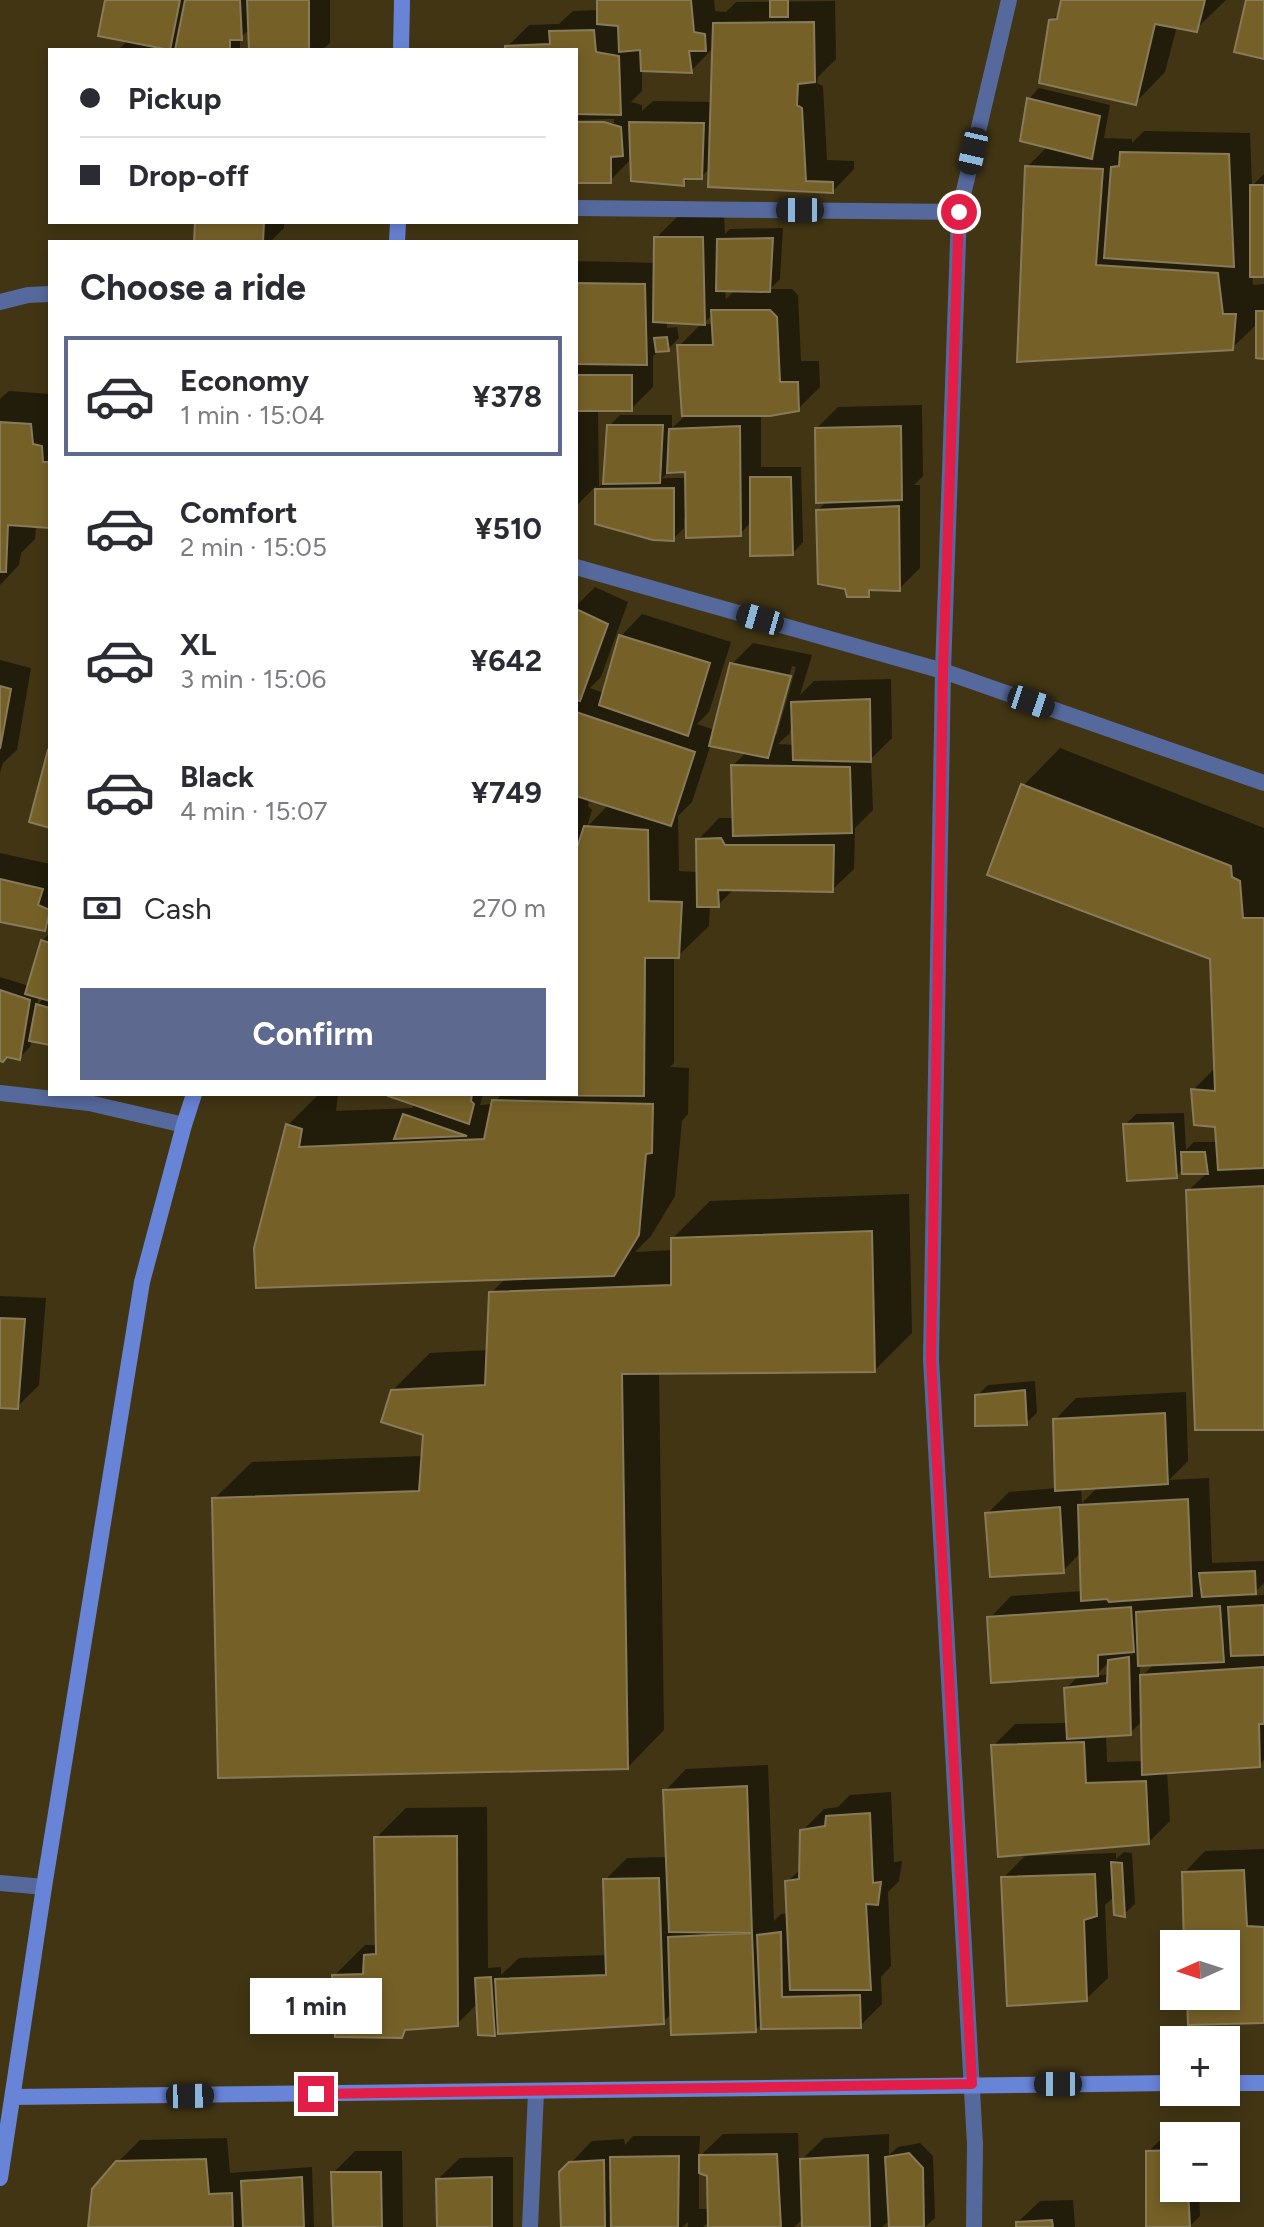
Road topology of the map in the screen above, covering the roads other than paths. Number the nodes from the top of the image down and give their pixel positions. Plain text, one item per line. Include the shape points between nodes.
1 (402, 0) edge
2 (1009, 0) edge
3 (401, 48) edge
4 (578, 208) edge
5 (959, 212) junction
6 (48, 294) edge
7 (0, 302) edge
8 (578, 568) edge
9 (943, 671) junction
10 (1264, 783) edge
11 (0, 1093) edge
12 (193, 1096) edge
13 (184, 1125) junction
14 (0, 1883) edge
15 (44, 1887) junction
16 (1160, 2083) edge
17 (1240, 2083) edge
18 (1264, 2083) edge
19 (972, 2084) junction
20 (536, 2092) junction
21 (13, 2097) junction
22 (0, 2178) edge
23 (530, 2227) edge
24 (974, 2227) edge

1 - 3 street
2 - 5 street
4 - 5 street
5 - 9 street
6 - 7 street
8 - 9 street
9 - 10 street
9 - 19 street via 931,1359
11 - 13 street via 89,1103
12 - 13 street
13 - 15 street via 142,1282
14 - 15 street
15 - 21 street
16 - 19 street
17 - 18 street
19 - 20 street
19 - 24 street
20 - 21 street
20 - 23 street
21 - 22 street

